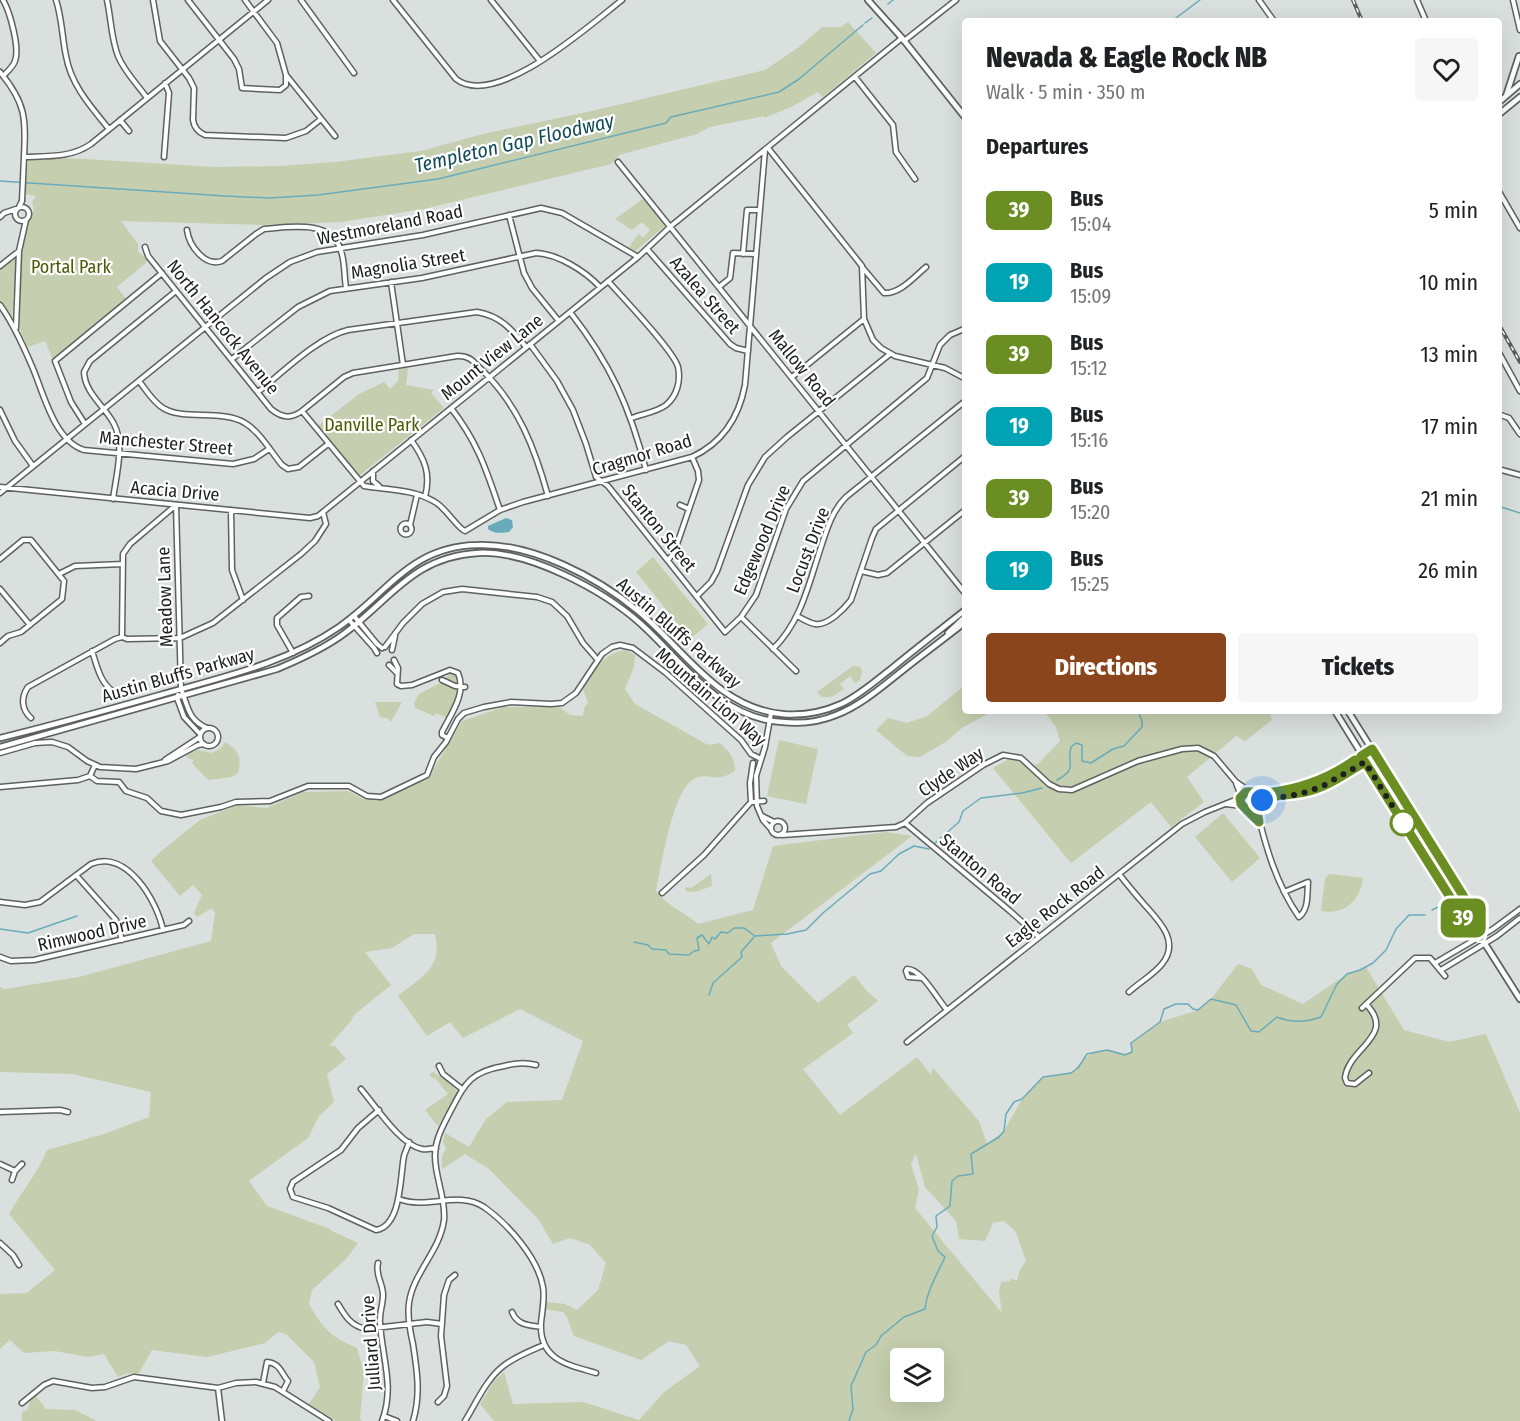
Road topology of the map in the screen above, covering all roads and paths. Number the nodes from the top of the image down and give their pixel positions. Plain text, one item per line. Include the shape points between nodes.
1 (3, 0) edge
2 (56, 0) edge
3 (107, 0) edge
4 (153, 0) edge
5 (188, 0) edge
6 (245, 0) edge
7 (268, 0) edge
8 (301, 0) edge
9 (393, 0) edge
10 (491, 0) edge
11 (622, 0) edge
12 (868, 0) edge
13 (956, 0) edge
14 (1259, 0) edge
15 (1417, 0) edge
16 (1513, 0) edge
17 (254, 11) junction
18 (1272, 18) edge
19 (1424, 18) edge
20 (1520, 30) edge
21 (219, 40) junction
22 (903, 40) junction
23 (1520, 54) edge
24 (540, 61) junction
25 (1520, 69) edge
26 (182, 70) junction
27 (354, 73) dead end
28 (1, 74) edge
29 (286, 75) junction
30 (855, 77) junction
31 (165, 83) junction
32 (1520, 84) edge
33 (1506, 96) junction
34 (1520, 97) edge
35 (147, 98) junction
36 (1502, 100) edge
37 (1502, 112) edge
38 (962, 114) edge
39 (321, 119) junction
40 (120, 120) junction
41 (109, 129) junction
42 (129, 131) dead end
43 (335, 136) dead end
44 (766, 149) junction
45 (164, 157) dead end
46 (24, 158) junction
47 (618, 162) dead end
48 (915, 179) dead end
49 (1502, 197) edge
50 (22, 201) junction
51 (18, 208) junction
52 (25, 208) junction
53 (759, 210) junction
54 (509, 215) junction
55 (0, 217) edge
56 (16, 219) junction
57 (26, 220) junction
58 (671, 226) junction
59 (1520, 228) edge
60 (188, 230) dead end
61 (22, 233) junction
62 (145, 247) dead end
63 (339, 247) junction
64 (647, 249) junction
65 (19, 251) junction
66 (743, 254) junction
67 (755, 255) junction
68 (519, 256) junction
69 (638, 257) junction
70 (0, 266) edge
71 (861, 266) junction
72 (926, 267) dead end
73 (162, 273) junction
74 (608, 281) junction
75 (391, 282) junction
76 (600, 287) junction
77 (719, 287) junction
78 (346, 288) junction
79 (176, 291) junction
80 (0, 305) edge
81 (570, 312) junction
82 (864, 319) junction
83 (558, 320) junction
84 (397, 324) junction
85 (749, 325) junction
86 (205, 327) junction
87 (16, 329) junction
88 (962, 330) edge
89 (528, 346) junction
90 (748, 351) junction
91 (890, 354) junction
92 (1502, 358) edge
93 (232, 359) junction
94 (403, 365) junction
95 (932, 365) junction
96 (489, 377) junction
97 (792, 377) junction
98 (962, 377) edge
99 (139, 381) junction
100 (1520, 391) edge
101 (258, 392) junction
102 (962, 404) edge
103 (451, 408) junction
104 (104, 409) junction
105 (0, 410) edge
106 (302, 411) junction
107 (819, 411) junction
108 (1502, 415) edge
109 (632, 418) junction
110 (85, 424) junction
111 (1520, 434) edge
112 (68, 438) junction
113 (411, 440) junction
114 (328, 444) junction
115 (845, 444) junction
116 (269, 449) junction
117 (118, 453) junction
118 (692, 458) junction
119 (962, 459) edge
120 (33, 467) junction
121 (646, 470) junction
122 (1502, 470) edge
123 (373, 471) junction
124 (1520, 475) edge
125 (20, 477) junction
126 (872, 477) junction
127 (360, 482) junction
128 (603, 482) junction
129 (0, 487) edge
130 (7, 487) junction
131 (380, 487) junction
132 (23, 490) junction
133 (0, 493) edge
134 (417, 495) junction
135 (548, 496) junction
136 (426, 497) junction
137 (113, 499) junction
138 (176, 505) junction
139 (680, 505) dead end
140 (689, 508) junction
141 (231, 510) junction
142 (500, 510) junction
143 (898, 510) junction
144 (323, 512) junction
145 (962, 513) edge
146 (410, 525) dead end
147 (925, 543) junction
148 (0, 559) edge
149 (668, 560) junction
150 (123, 564) junction
151 (861, 572) junction
152 (59, 574) junction
153 (0, 589) edge
154 (962, 589) edge
155 (309, 596) dead end
156 (697, 596) junction
157 (243, 601) junction
158 (962, 613) edge
159 (354, 616) junction
160 (796, 616) junction
161 (741, 617) junction
162 (348, 620) junction
163 (962, 620) edge
164 (359, 622) junction
165 (962, 625) edge
166 (30, 626) junction
167 (354, 626) junction
168 (725, 632) joint
169 (395, 636) junction
170 (122, 637) junction
171 (180, 638) junction
172 (0, 643) edge
173 (938, 644) junction
174 (773, 649) junction
175 (392, 650) dead end
176 (92, 651) junction
177 (293, 653) junction
178 (377, 653) dead end
179 (597, 659) junction
180 (394, 660) dead end
181 (389, 665) dead end
182 (796, 671) dead end
183 (397, 673) junction
184 (442, 680) dead end
185 (463, 687) junction
186 (181, 689) junction
187 (114, 692) dead end
188 (184, 696) junction
189 (177, 698) junction
190 (771, 713) junction
191 (1337, 714) edge
192 (1350, 714) edge
193 (30, 718) dead end
194 (770, 721) junction
195 (207, 728) junction
196 (200, 736) junction
197 (0, 738) edge
198 (448, 738) junction
199 (204, 744) junction
200 (0, 747) edge
201 (1372, 749) junction
202 (0, 753) edge
203 (1361, 756) junction
204 (1376, 756) junction
205 (761, 759) junction
206 (165, 760) junction
207 (1365, 762) junction
208 (753, 763) dead end
209 (95, 765) junction
210 (90, 776) junction
211 (1236, 782) junction
212 (0, 787) edge
213 (1251, 792) junction
214 (1241, 797) junction
215 (764, 801) dead end
216 (754, 802) junction
217 (1226, 804) junction
218 (1257, 805) junction
219 (1242, 806) junction
220 (1248, 809) junction
221 (762, 816) junction
222 (774, 822) junction
223 (1259, 822) junction
224 (905, 824) junction
225 (770, 828) junction
226 (785, 828) junction
227 (798, 833) junction
228 (782, 835) junction
229 (76, 874) junction
230 (1119, 874) junction
231 (1284, 892) junction
232 (662, 893) dead end
233 (0, 902) edge
234 (1520, 909) edge
235 (1520, 918) edge
236 (189, 921) dead end
237 (163, 930) junction
238 (1038, 936) junction
239 (1480, 936) junction
240 (122, 940) junction
241 (1485, 943) junction
242 (0, 957) edge
243 (1434, 963) junction
244 (1441, 970) junction
245 (1445, 976) dead end
246 (922, 978) dead end
247 (1129, 992) dead end
248 (1520, 999) edge
249 (1366, 1004) junction
250 (1362, 1008) dead end
251 (947, 1010) junction
252 (907, 1042) dead end
253 (536, 1065) dead end
254 (439, 1066) dead end
255 (1369, 1073) dead end
256 (362, 1089) dead end
257 (462, 1089) junction
258 (378, 1110) junction
259 (0, 1112) edge
260 (68, 1112) dead end
261 (409, 1142) junction
262 (436, 1148) junction
263 (0, 1164) edge
264 (22, 1164) dead end
265 (15, 1171) junction
266 (12, 1180) dead end
267 (399, 1199) junction
268 (443, 1201) junction
269 (0, 1243) edge
270 (378, 1263) dead end
271 (19, 1265) dead end
272 (455, 1275) dead end
273 (338, 1304) dead end
274 (512, 1312) dead end
275 (409, 1324) junction
276 (442, 1324) junction
277 (541, 1326) junction
278 (380, 1328) junction
279 (544, 1345) junction
280 (596, 1373) dead end
281 (263, 1383) junction
282 (218, 1388) junction
283 (283, 1391) junction
284 (438, 1402) dead end
285 (22, 1403) dead end
286 (383, 1419) edge
287 (222, 1421) edge
288 (329, 1421) edge
289 (397, 1421) edge
290 (412, 1421) edge
291 (465, 1421) edge

1 - 28 street via 12,23 16,57 11,68
2 - 41 street via 73,79
3 - 35 street via 118,58
4 - 26 street via 158,38
5 - 21 street
6 - 17 street
7 - 17 street
8 - 27 street
9 - 24 street via 463,84 502,80
10 - 24 street
11 - 24 street
12 - 22 main road
13 - 22 street, Mount View Lane
14 - 18 street
15 - 19 street
16 - 20 street
17 - 21 street
17 - 29 street via 277,43
21 - 26 street
21 - 29 street via 237,64 242,88 280,90 286,85
22 - 30 street, Mount View Lane
22 - 38 main road
23 - 25 main road
23 - 33 main road
26 - 31 street
26 - 39 street via 194,88 194,125 205,135 286,138 306,131
28 - 46 street via 24,114
29 - 39 street
30 - 44 street, Mount View Lane
30 - 48 street via 893,124 896,152
31 - 35 street
31 - 45 street via 169,93
32 - 33 main road
33 - 36 main road
34 - 37 main road
35 - 40 street
39 - 43 street
40 - 41 street
40 - 42 street
41 - 46 street via 73,153
44 - 53 street, Cragmor Road
44 - 58 street, Mount View Lane
44 - 71 street
46 - 50 street
47 - 58 street, Mallow Road
49 - 59 street
50 - 51 street
50 - 52 street
51 - 52 street
51 - 55 street
51 - 56 street via 14,212
52 - 57 street via 29,213
53 - 66 street via 747,210
53 - 67 street, Cragmor Road
54 - 63 street, Westmoreland Road via 423,235
54 - 68 street
54 - 69 street, Westmoreland Road via 554,210
55 - 56 street
56 - 57 street
56 - 61 street
57 - 61 street
58 - 64 street, Mount View Lane
58 - 77 street, Mallow Road
60 - 63 street via 191,243 205,260 212,262 222,261 264,230 319,227 333,236
61 - 65 street
62 - 73 street, North Hancock Avenue
63 - 78 street
63 - 86 street, Westmoreland Road via 284,266
64 - 69 street, Mount View Lane
64 - 90 street, Azalea Street via 730,344
65 - 70 street
65 - 87 street
66 - 67 street
66 - 77 street via 733,254 730,278
67 - 85 street, Cragmor Road
68 - 75 street, Magnolia Street
68 - 76 street, Magnolia Street via 536,253 554,257
68 - 83 street via 529,283
69 - 74 street, Mount View Lane
71 - 72 street via 884,293 890,294
71 - 82 street
73 - 79 street, North Hancock Avenue
73 - 110 street via 55,361 70,402
74 - 76 street, Mount View Lane
74 - 109 street via 670,353 678,368 677,389 668,403
75 - 78 street, Magnolia Street
75 - 84 street
76 - 81 street, Mount View Lane
77 - 85 street, Mallow Road
78 - 93 street, Magnolia Street via 307,301
79 - 86 street, North Hancock Avenue
79 - 104 street via 87,364 86,384
80 - 87 street, Manchester Street
81 - 83 street, Mount View Lane
81 - 109 street via 605,361
82 - 91 street via 873,340
82 - 97 street
83 - 89 street, Mount View Lane
84 - 89 street, Stanton Street via 464,312 484,313 504,322
84 - 94 street
84 - 101 street, Stanton Street via 335,334
85 - 90 street, Cragmor Road
85 - 97 street, Mallow Road
86 - 93 street, North Hancock Avenue
86 - 99 street, Westmoreland Road
87 - 112 street, Manchester Street via 45,404
88 - 95 street, Edgewood Drive via 945,339
89 - 96 street, Mount View Lane
89 - 128 street, Stanton Street via 567,400 596,477
90 - 118 street, Cragmor Road via 743,396 733,420 717,441
91 - 95 street
91 - 107 street
92 - 100 street
93 - 101 street, North Hancock Avenue
94 - 96 street via 463,356 472,359
94 - 106 street via 348,374
95 - 98 street
95 - 115 street, Edgewood Drive via 927,378
96 - 103 street, Mount View Lane
96 - 135 street via 522,422
97 - 107 street, Mallow Road
99 - 104 street, Westmoreland Road
99 - 116 street via 164,409 240,420
101 - 106 street, North Hancock Avenue via 282,416 295,416
102 - 126 street, Locust Drive
103 - 113 street, Mount View Lane
103 - 142 street via 479,451
104 - 110 street, Westmoreland Road
104 - 117 street via 116,430
105 - 120 street
106 - 114 street
107 - 115 street, Mallow Road
107 - 156 street via 759,464 743,495 717,571
108 - 111 street via 1509,418
109 - 121 street
110 - 112 street, Westmoreland Road
112 - 117 street, Manchester Street via 84,450
112 - 120 street, Westmoreland Road
113 - 123 street, Mount View Lane
113 - 136 street via 427,468
114 - 116 street via 291,470
114 - 127 street
115 - 126 street, Mallow Road
115 - 161 street, Edgewood Drive via 794,492 756,595
116 - 117 street, Manchester Street via 254,459 233,464
117 - 137 street
118 - 121 street, Cragmor Road
118 - 140 street via 699,476
119 - 143 street
120 - 125 street, Westmoreland Road
121 - 128 street, Cragmor Road
122 - 124 street
123 - 127 street, Mount View Lane
123 - 131 street via 373,481
125 - 130 street, Westmoreland Road
125 - 132 street via 18,483
126 - 143 street, Mallow Road
126 - 160 street, Locust Drive via 846,497 832,516
127 - 131 street
127 - 144 street, Mount View Lane
128 - 135 street, Cragmor Road
128 - 149 street, Stanton Street
129 - 130 street, Acacia Drive
130 - 132 street, Acacia Drive
130 - 133 street, Westmoreland Road
131 - 134 street
132 - 137 street, Acacia Drive
134 - 136 street
134 - 146 street
135 - 142 street, Cragmor Road
136 - 142 street, Cragmor Road via 444,508 462,531
137 - 138 street, Acacia Drive
138 - 141 street, Acacia Drive
138 - 150 street via 127,548
138 - 171 street, Meadow Lane
139 - 140 street
140 - 149 street via 675,553
141 - 144 street, Acacia Drive via 310,518
141 - 157 street via 232,570
143 - 147 street, Mallow Road
143 - 151 street via 876,530
144 - 157 street via 326,524 315,541
145 - 147 street
147 - 151 street via 883,575
147 - 154 street, Mallow Road
148 - 152 street via 27,539
149 - 156 street, Stanton Street
150 - 152 street via 75,566
150 - 170 street
151 - 160 street via 849,603 828,621 816,624
152 - 166 street via 64,580 62,599
153 - 166 street
155 - 177 street via 301,597 277,618
156 - 168 street, Stanton Street
157 - 171 street via 221,618
158 - 190 main road, Austin Bluffs Parkway via 846,701 810,713
159 - 162 main road, Austin Bluffs Parkway
159 - 164 street
159 - 190 main road, Austin Bluffs Parkway via 397,575 433,554 475,545 520,549 607,588 646,618 722,692
160 - 174 street, Locust Drive
161 - 168 street, Edgewood Drive
161 - 174 street
162 - 167 street
162 - 177 main road, Austin Bluffs Parkway
163 - 173 main road
164 - 167 main road, Austin Bluffs Parkway
164 - 169 street via 384,648
164 - 194 main road, Austin Bluffs Parkway via 405,580 435,562 476,553 513,556 603,596 641,624 717,698 738,711
165 - 173 main road, Austin Bluffs Parkway
166 - 172 street
167 - 178 street
167 - 188 main road, Austin Bluffs Parkway via 320,649 277,669
169 - 175 street
169 - 179 street via 422,604 449,590 534,596 562,610
170 - 171 street
170 - 176 street
171 - 186 street, Meadow Lane
173 - 194 main road, Austin Bluffs Parkway via 843,712 812,721
174 - 182 street
176 - 187 street via 102,680
176 - 193 street via 28,687 23,703
177 - 186 main road, Austin Bluffs Parkway
179 - 198 street via 568,700 551,704 511,702 470,711 458,718
179 - 205 street, Mountain Lion Way via 616,645 633,648
180 - 183 street
181 - 183 street
183 - 185 street via 397,684 405,686 453,669
184 - 185 street
185 - 198 street via 442,732
186 - 188 street, Meadow Lane
186 - 189 street, Meadow Lane
186 - 197 main road, Austin Bluffs Parkway
188 - 189 main road, Austin Bluffs Parkway
188 - 195 street, Meadow Lane via 191,717
189 - 196 street via 184,717
189 - 200 main road, Austin Bluffs Parkway
190 - 194 street
191 - 203 main road
192 - 201 main road
194 - 205 street
195 - 196 street
195 - 199 street via 215,729 218,737 213,745
196 - 199 street
196 - 206 street
198 - 210 street via 427,775 381,796 367,796 349,786 308,786 270,801 236,802 179,814 161,811 147,798 126,791 116,781 97,781
199 - 206 street
201 - 203 street, Eagle Rock Road
201 - 204 main road
202 - 209 street via 52,742 68,747
203 - 207 main road
203 - 213 street, Eagle Rock Road via 1305,785
204 - 207 street
204 - 239 main road via 1482,926
205 - 216 street
206 - 209 street via 136,769
207 - 218 street via 1321,787 1266,799
207 - 239 main road via 1472,932
208 - 216 street via 750,783
209 - 210 street
210 - 212 street
211 - 213 street
211 - 214 street
211 - 224 street, Clyde Way via 1208,751 1195,748 1125,766 1072,790 1049,784 1021,759 1003,755 932,800
213 - 214 street, Eagle Rock Road
213 - 218 street via 1257,797
214 - 217 street, Eagle Rock Road
214 - 219 street
215 - 216 street
216 - 221 street
216 - 232 street
217 - 219 street, Eagle Rock Road
217 - 230 street, Eagle Rock Road via 1182,824
218 - 220 street
218 - 223 street
219 - 220 street, Eagle Rock Road
220 - 223 street
221 - 222 street
221 - 225 street
222 - 225 street
222 - 226 street via 781,822
223 - 231 street
224 - 227 street via 888,829
224 - 238 street, Stanton Road
225 - 228 street via 775,835
226 - 227 street
226 - 228 street
227 - 228 street
229 - 233 street via 40,902
229 - 237 street via 100,861 123,866 153,902
229 - 240 street via 116,920
230 - 238 street, Eagle Rock Road
230 - 247 street via 1169,938 1168,954 1162,964
231 - 231 street via 1308,882 1303,915 1299,917
234 - 239 street
235 - 241 street
236 - 237 street, Rimwood Drive
237 - 240 street, Rimwood Drive
238 - 251 street, Eagle Rock Road
239 - 241 main road
239 - 243 street
240 - 242 street, Rimwood Drive via 34,960 11,961
241 - 244 street
241 - 248 main road
243 - 244 street
243 - 249 street via 1430,958 1415,958
244 - 245 street
246 - 251 street
249 - 250 street
249 - 255 street via 1377,1017 1377,1027 1345,1078 1347,1083 1355,1084
251 - 252 street, Eagle Rock Road
253 - 257 street via 524,1062 489,1069 473,1076
254 - 257 street
256 - 258 street
257 - 262 street via 440,1129
258 - 261 street
258 - 267 street via 341,1150 293,1182 290,1189 294,1197 376,1230 387,1225
259 - 260 street
261 - 262 street via 421,1149
261 - 267 street
262 - 268 street
263 - 265 street
264 - 265 street
265 - 266 street
267 - 268 street via 411,1204
268 - 275 street via 440,1236 412,1289
268 - 277 street via 461,1200 481,1206 529,1252 542,1284
269 - 271 street
270 - 278 street, Julliard Drive via 383,1294
272 - 276 street via 445,1288
273 - 278 street via 356,1326
274 - 277 street via 519,1322
275 - 276 street
275 - 278 street
275 - 290 street via 418,1377
276 - 284 street via 447,1386
277 - 279 street
278 - 286 street, Julliard Drive via 388,1380
279 - 280 street via 562,1362
279 - 291 street via 500,1368
281 - 282 street
281 - 283 street
281 - 283 street via 267,1362 273,1363 288,1381
282 - 285 street via 134,1377 98,1388 53,1381
282 - 287 street
283 - 288 street
286 - 289 street

